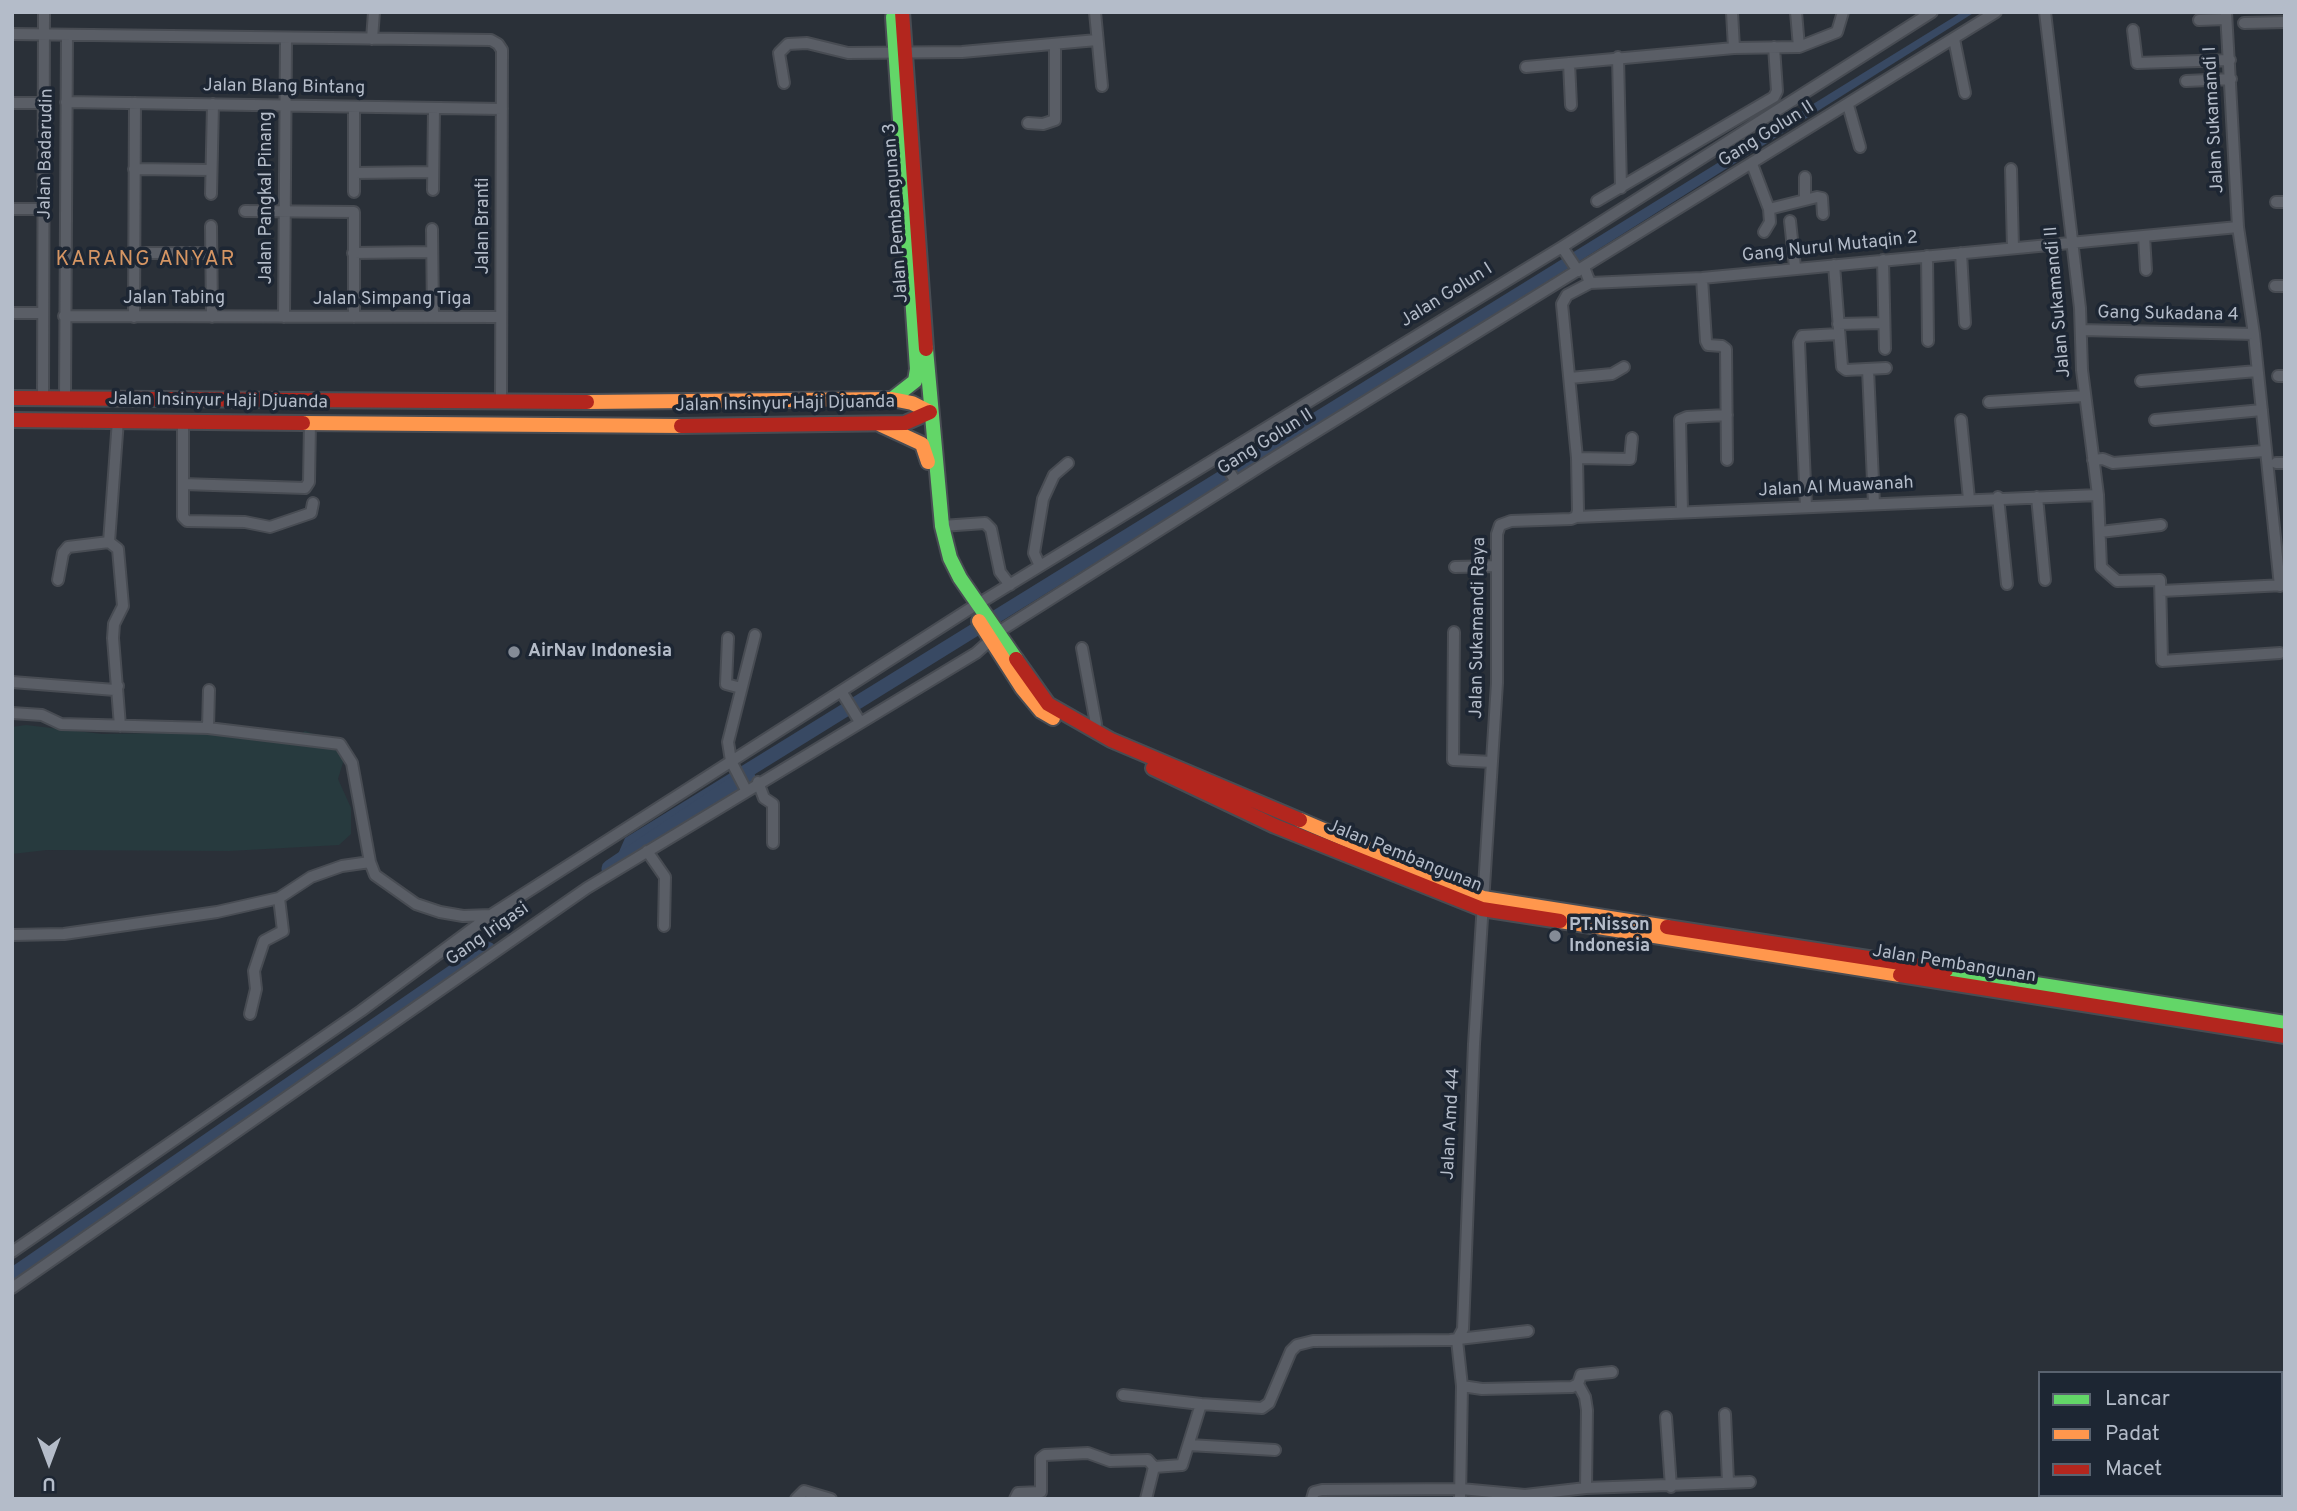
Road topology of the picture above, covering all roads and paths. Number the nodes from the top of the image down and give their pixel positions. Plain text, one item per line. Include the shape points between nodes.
1 (44, 12) edge
2 (374, 12) edge
3 (893, 12) edge
4 (902, 12) edge
5 (1095, 12) edge
6 (1732, 12) edge
7 (1796, 12) edge
8 (1843, 12) edge
9 (1932, 12) edge
10 (1996, 12) edge
11 (2045, 12) edge
12 (2226, 15) edge
13 (2199, 20) dead end
14 (2285, 22) edge
15 (2244, 23) dead end
16 (2133, 30) dead end
17 (12, 34) edge
18 (44, 35) junction
19 (67, 35) junction
20 (286, 38) junction
21 (372, 38) junction
22 (1954, 39) junction
23 (1097, 40) junction
24 (1055, 45) junction
25 (1774, 47) junction
26 (1798, 47) junction
27 (1734, 48) junction
28 (900, 52) junction
29 (1618, 57) junction
30 (2230, 60) junction
31 (1569, 63) junction
32 (1526, 67) dead end
33 (2231, 79) junction
34 (2186, 81) dead end
35 (784, 83) dead end
36 (1102, 86) dead end
37 (1965, 93) dead end
38 (66, 102) junction
39 (12, 103) edge
40 (43, 103) junction
41 (135, 103) junction
42 (213, 104) junction
43 (1571, 105) dead end
44 (1849, 105) junction
45 (285, 106) junction
46 (354, 107) junction
47 (434, 108) junction
48 (502, 109) junction
49 (1028, 123) dead end
50 (1860, 148) dead end
51 (1752, 164) junction
52 (134, 169) junction
53 (2011, 169) dead end
54 (211, 170) junction
55 (433, 172) junction
56 (354, 173) junction
57 (1805, 177) dead end
58 (1621, 188) junction
59 (433, 190) dead end
60 (354, 192) dead end
61 (211, 194) dead end
62 (1805, 199) junction
63 (1597, 201) dead end
64 (12, 209) edge
65 (44, 209) junction
66 (1769, 209) junction
67 (245, 211) dead end
68 (284, 212) junction
69 (1823, 214) dead end
70 (1790, 221) dead end
71 (211, 226) dead end
72 (2238, 227) junction
73 (432, 229) dead end
74 (1764, 232) dead end
75 (2144, 236) junction
76 (2073, 242) junction
77 (1563, 248) junction
78 (2013, 248) junction
79 (432, 252) junction
80 (135, 253) junction
81 (211, 253) junction
82 (353, 253) junction
83 (1961, 253) junction
84 (1927, 256) junction
85 (1884, 260) junction
86 (1834, 265) junction
87 (1579, 267) junction
88 (1795, 267) junction
89 (2146, 270) dead end
90 (1702, 278) junction
91 (1590, 283) junction
92 (1554, 284) junction
93 (1566, 295) junction
94 (12, 313) edge
95 (43, 313) junction
96 (64, 316) junction
97 (134, 317) junction
98 (212, 317) junction
99 (284, 317) junction
100 (354, 317) junction
101 (433, 317) junction
102 (501, 317) junction
103 (1884, 323) junction
104 (1965, 323) dead end
105 (1839, 329) junction
106 (2081, 330) junction
107 (2254, 334) junction
108 (1928, 341) dead end
109 (1885, 349) dead end
110 (1624, 367) dead end
111 (1886, 368) dead end
112 (1868, 369) junction
113 (2258, 371) junction
114 (1570, 378) junction
115 (2141, 381) dead end
116 (2084, 396) junction
117 (12, 398) edge
118 (43, 398) junction
119 (65, 399) junction
120 (892, 399) junction
121 (328, 401) junction
122 (354, 401) junction
123 (501, 402) junction
124 (754, 402) junction
125 (1989, 402) dead end
126 (2262, 410) junction
127 (930, 412) junction
128 (1727, 415) junction
129 (2155, 419) dead end
130 (12, 420) edge
131 (118, 420) junction
132 (1961, 420) dead end
133 (183, 421) junction
134 (310, 422) junction
135 (328, 422) junction
136 (353, 423) junction
137 (881, 425) junction
138 (753, 427) junction
139 (1632, 438) dead end
140 (2264, 451) junction
141 (1577, 458) junction
142 (1222, 460) junction
143 (1727, 460) dead end
144 (2093, 460) junction
145 (1068, 463) dead end
146 (1235, 481) junction
147 (183, 484) junction
148 (2098, 495) junction
149 (2037, 496) junction
150 (1998, 498) junction
151 (1969, 499) junction
152 (313, 503) dead end
153 (1874, 504) junction
154 (1806, 507) junction
155 (1682, 512) junction
156 (1576, 517) junction
157 (2161, 525) dead end
158 (942, 526) junction
159 (2100, 532) junction
160 (108, 542) junction
161 (1040, 566) junction
162 (1497, 566) junction
163 (1455, 567) dead end
164 (58, 580) dead end
165 (2045, 580) dead end
166 (2007, 584) dead end
167 (1010, 585) junction
168 (2283, 585) edge
169 (2161, 591) junction
170 (976, 608) junction
171 (1454, 632) dead end
172 (755, 635) dead end
173 (994, 636) junction
174 (728, 638) dead end
175 (1082, 648) dead end
176 (2280, 653) dead end
177 (12, 682) edge
178 (118, 686) junction
179 (741, 688) junction
180 (209, 690) dead end
181 (843, 695) junction
182 (12, 713) edge
183 (857, 718) junction
184 (120, 726) junction
185 (208, 728) junction
186 (1093, 731) junction
187 (1492, 762) junction
188 (733, 765) junction
189 (758, 782) junction
190 (744, 786) junction
191 (773, 843) dead end
192 (647, 851) junction
193 (370, 862) junction
194 (279, 898) junction
195 (1483, 903) junction
196 (491, 915) junction
197 (664, 926) dead end
198 (12, 935) edge
199 (250, 1014) dead end
200 (2285, 1023) edge
201 (2285, 1036) edge
202 (12, 1252) edge
203 (12, 1288) edge
204 (1528, 1331) dead end
205 (1457, 1339) junction
206 (1612, 1372) dead end
207 (1578, 1384) junction
208 (1462, 1386) junction
209 (1123, 1395) dead end
210 (1201, 1404) junction
211 (1726, 1414) dead end
212 (1666, 1417) dead end
213 (1189, 1445) junction
214 (1275, 1450) dead end
215 (1154, 1467) junction
216 (1728, 1482) junction
217 (1750, 1482) dead end
218 (1671, 1487) junction
219 (1586, 1489) junction
220 (1460, 1494) edge
221 (796, 1499) edge
222 (831, 1499) edge
223 (1015, 1499) edge
224 (1146, 1499) edge
225 (1312, 1499) edge

1 - 18 street
2 - 21 street
3 - 28 main road, Jalan Pembangunan 3
4 - 28 main road, Jalan Pembangunan 3
5 - 23 street
6 - 27 street
7 - 26 street
8 - 26 street via 1837,32
9 - 77 street, Jalan Golun I
10 - 22 street, Gang Golun II
11 - 76 street, Jalan Sukamandi II
12 - 13 street
12 - 30 street, Jalan Sukamandi I
14 - 15 street
16 - 30 street via 2137,63
17 - 18 street
18 - 19 street
18 - 40 street
19 - 20 street
19 - 38 street, Jalan Badarudin
20 - 21 street
20 - 45 street, Jalan Pangkal Pinang
21 - 48 street, Jalan Branti via 491,40 502,50
22 - 37 street
22 - 44 street, Gang Golun II
23 - 24 street
23 - 36 street
24 - 28 street
24 - 49 street via 1055,120
25 - 26 street
25 - 27 street
25 - 58 street via 1774,97
27 - 29 street
28 - 35 street via 848,53 807,43 788,44 779,53
28 - 120 main road, Jalan Pembangunan 3 via 917,369 915,381
28 - 127 main road, Jalan Pembangunan 3
29 - 31 street
29 - 58 street
30 - 33 street, Jalan Sukamandi I
31 - 32 street
31 - 43 street
33 - 34 street
33 - 72 street, Jalan Sukamandi I
38 - 41 street, Jalan Blang Bintang
38 - 96 street, Jalan Badarudin
39 - 40 street
40 - 65 street
41 - 42 street, Jalan Blang Bintang
41 - 52 street
42 - 45 street, Jalan Blang Bintang
42 - 54 street
44 - 50 street
44 - 51 street, Gang Golun II
45 - 46 street, Jalan Blang Bintang
45 - 68 street, Jalan Pangkal Pinang
46 - 47 street, Jalan Blang Bintang
46 - 56 street
47 - 48 street, Jalan Blang Bintang
47 - 55 street
48 - 102 street, Jalan Branti
51 - 66 street
51 - 87 street, Gang Golun II
52 - 54 street
52 - 80 street
53 - 78 street
54 - 61 street
55 - 56 street
55 - 59 street
56 - 60 street
57 - 62 street
58 - 63 street
62 - 66 street
62 - 69 street via 1822,198
64 - 65 street
65 - 95 street
66 - 74 street via 1770,222
67 - 68 street
68 - 82 street via 354,212
68 - 99 street, Jalan Pangkal Pinang
70 - 88 street
71 - 81 street
72 - 75 street, Gang Nurul Mutaqin 2
72 - 107 street, Jalan Sukamandi I
73 - 79 street
75 - 76 street, Gang Nurul Mutaqin 2
75 - 89 street
76 - 78 street, Gang Nurul Mutaqin 2
76 - 106 street, Jalan Sukamandi II
77 - 87 street
77 - 142 street, Jalan Golun I
78 - 83 street, Gang Nurul Mutaqin 2
79 - 82 street
79 - 101 street
80 - 81 street
80 - 97 street
81 - 98 street
82 - 100 street
83 - 84 street, Gang Nurul Mutaqin 2
83 - 104 street
84 - 85 street, Gang Nurul Mutaqin 2
84 - 108 street
85 - 86 street, Gang Nurul Mutaqin 2
85 - 103 street
86 - 88 street, Gang Nurul Mutaqin 2
86 - 105 street
87 - 91 street
87 - 92 street, Gang Golun II
88 - 90 street, Gang Nurul Mutaqin 2
90 - 91 street, Gang Nurul Mutaqin 2
90 - 128 street via 1706,341 1726,349
91 - 93 street
92 - 93 street
92 - 146 street, Gang Golun II
93 - 114 street via 1562,304
94 - 95 street
95 - 118 street
96 - 97 street, Jalan Tabing
96 - 119 street, Jalan Badarudin
97 - 98 street, Jalan Tabing
98 - 99 street, Jalan Tabing
99 - 100 street, Jalan Simpang Tiga
100 - 101 street, Jalan Simpang Tiga
101 - 102 street, Jalan Simpang Tiga
102 - 123 street, Jalan Branti
103 - 105 street
103 - 109 street
105 - 112 street via 1844,369
105 - 154 street via 1802,337 1798,342
106 - 107 street, Gang Sukadana 4
106 - 116 street, Jalan Sukamandi II
107 - 113 street, Jalan Sukamandi I
110 - 114 street via 1612,374
111 - 112 street
112 - 153 street
113 - 115 street
113 - 126 street, Jalan Sukamandi I
114 - 141 street
116 - 125 street
116 - 144 street, Jalan Sukamandi II
117 - 118 main road, Jalan Insinyur Haji Djuanda
118 - 119 main road, Jalan Insinyur Haji Djuanda
119 - 121 main road, Jalan Insinyur Haji Djuanda
120 - 124 main road, Jalan Insinyur Haji Djuanda
120 - 127 main road, Jalan Insinyur Haji Djuanda
121 - 122 main road, Jalan Insinyur Haji Djuanda
121 - 135 main road
122 - 123 main road, Jalan Insinyur Haji Djuanda
122 - 136 main road
123 - 124 main road, Jalan Insinyur Haji Djuanda
124 - 138 main road via 748,418
126 - 129 street
126 - 140 street, Jalan Sukamandi I
127 - 137 main road, Jalan Insinyur Haji Djuanda via 905,423
127 - 158 main road, Jalan Pembangunan
128 - 143 street
128 - 155 street via 1680,420
130 - 131 main road, Jalan Insinyur Haji Djuanda
131 - 133 main road, Jalan Insinyur Haji Djuanda
131 - 160 street
132 - 151 street
133 - 134 main road, Jalan Insinyur Haji Djuanda
133 - 147 street
134 - 135 main road, Jalan Insinyur Haji Djuanda
134 - 147 street via 309,482 305,488
135 - 136 main road, Jalan Insinyur Haji Djuanda
136 - 138 main road, Jalan Insinyur Haji Djuanda
137 - 138 main road, Jalan Insinyur Haji Djuanda
137 - 170 main road, Jalan Pembangunan via 924,448 931,471 937,537 946,565
139 - 141 street via 1630,459
140 - 144 street via 2113,463
140 - 168 street, Jalan Sukamandi I
141 - 156 street
142 - 146 street
142 - 161 street, Jalan Golun I
144 - 148 street, Jalan Sukamandi II
145 - 161 street via 1054,475 1043,499 1034,553
146 - 173 street, Gang Golun II
147 - 152 street via 183,517 187,521 270,527 311,513
148 - 149 street, Jalan Al Muawanah
148 - 159 street, Jalan Sukamandi II
149 - 150 street, Jalan Al Muawanah
149 - 165 street
150 - 151 street, Jalan Al Muawanah
150 - 166 street
151 - 153 street, Jalan Al Muawanah
153 - 154 street, Jalan Al Muawanah
154 - 155 street, Jalan Al Muawanah
155 - 156 street, Jalan Al Muawanah
156 - 162 street, Jalan Sukamandi Raya via 1500,525
157 - 159 street
158 - 167 street via 985,523 991,529 1000,572
158 - 170 main road, Jalan Pembangunan via 950,558
159 - 169 street, Jalan Sukamandi II via 2101,567 2117,581 2158,579
160 - 164 street via 68,547
160 - 178 street via 118,549 123,606 113,638
161 - 167 street, Jalan Golun I
162 - 163 street
162 - 187 street, Jalan Sukamandi Raya
167 - 170 street, Jalan Golun I
168 - 169 street
169 - 176 street via 2162,661
170 - 173 main road, Jalan Pembangunan
170 - 181 street, Jalan Golun I
171 - 187 street via 1453,760
172 - 179 street
173 - 183 street, Gang Irigasi
173 - 186 main road, Jalan Pembangunan via 1048,704
173 - 195 main road, Jalan Pembangunan via 1035,703 1066,727 1275,826
174 - 179 street via 726,684
175 - 186 street via 1096,724
177 - 178 street via 115,690
178 - 184 street
179 - 188 street via 728,742
180 - 185 street
181 - 183 street
181 - 188 street, Jalan Golun I
182 - 184 street via 42,715 61,724
183 - 189 street, Gang Irigasi
184 - 185 street
185 - 193 street via 340,744 352,763
186 - 195 main road, Jalan Pembangunan
187 - 195 street, Jalan Sukamandi Raya
188 - 190 street
188 - 196 street, Jalan Golun I
189 - 190 street, Gang Irigasi
189 - 191 street via 764,798 773,804
190 - 192 street, Gang Irigasi
192 - 197 street via 665,877
192 - 203 street, Gang Irigasi via 511,938
193 - 194 street via 312,877
193 - 196 street via 375,875 416,904 463,916
194 - 198 street via 217,912 77,932
194 - 199 street via 283,931 264,941 254,971 256,989
195 - 200 main road, Jalan Pembangunan
195 - 201 main road, Jalan Pembangunan
195 - 205 street, Jalan Amd 44 via 1463,1329
196 - 202 street, Jalan Golun I via 371,1004
204 - 205 street
205 - 208 street, Jalan Amd 44
205 - 210 street via 1305,1343 1291,1351 1269,1403 1262,1408
206 - 207 street via 1581,1375
207 - 208 street
207 - 219 street via 1587,1410
208 - 220 street, Jalan Amd 44
209 - 210 street
210 - 213 street
211 - 216 street
212 - 218 street
213 - 214 street
213 - 215 street via 1182,1465
215 - 223 street via 1148,1460 1110,1461 1088,1453 1045,1455 1041,1458 1041,1492 1018,1493
215 - 224 street
216 - 217 street
216 - 218 street
218 - 219 street
219 - 220 street via 1525,1495
220 - 225 street via 1322,1490 1314,1492
221 - 222 street via 804,1491

